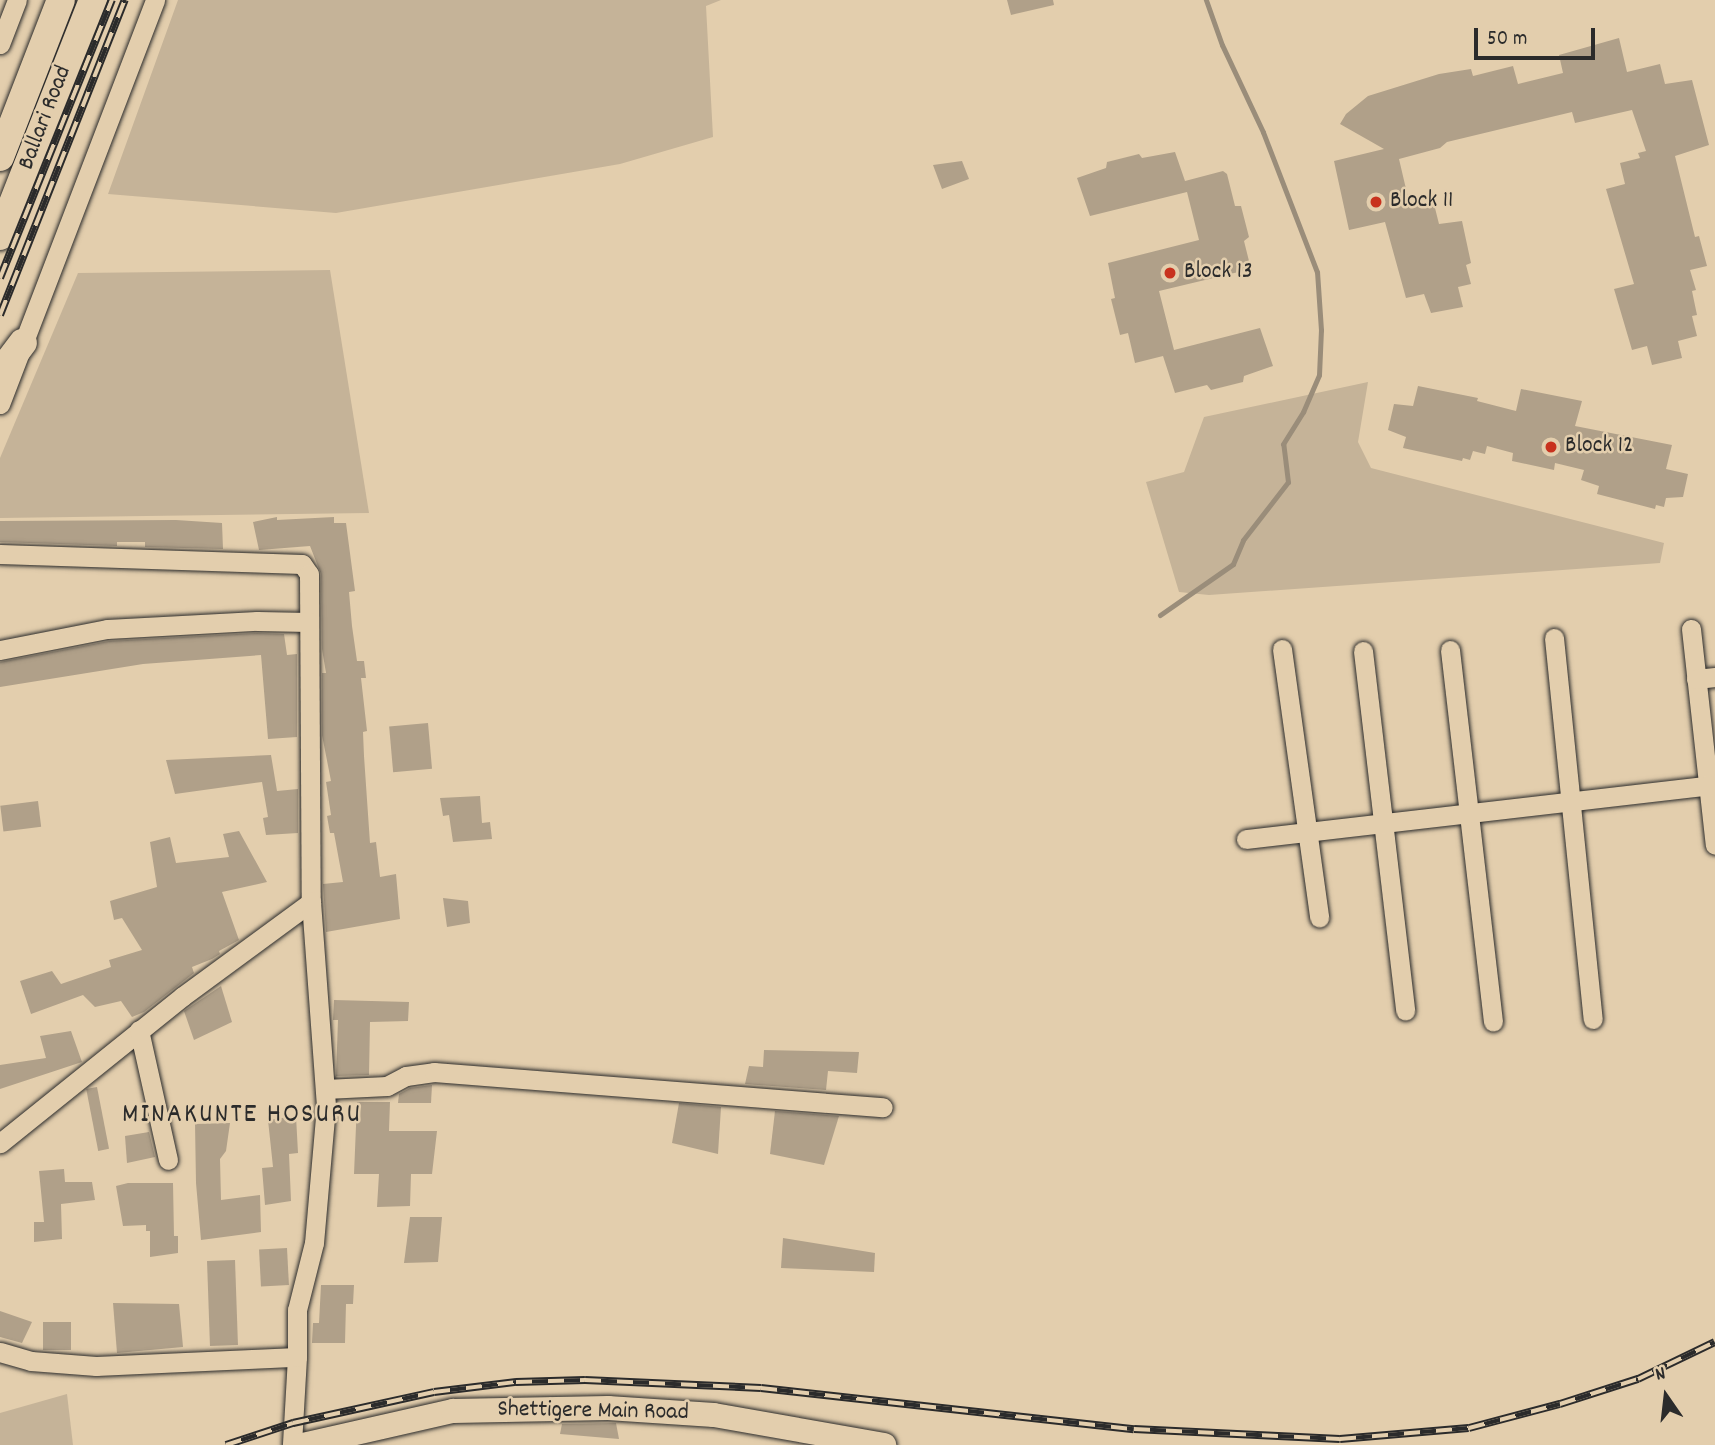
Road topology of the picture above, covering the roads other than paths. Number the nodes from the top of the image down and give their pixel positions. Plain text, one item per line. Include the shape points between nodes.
1 (17, 0) edge
2 (61, 0) edge
3 (93, 0) edge
4 (155, 0) edge
5 (0, 44) edge
6 (0, 157) edge
7 (0, 236) edge
8 (23, 343) junction
9 (0, 373) edge
10 (0, 404) edge
11 (0, 554) edge
12 (309, 622) junction
13 (1691, 629) dead end
14 (1554, 638) dead end
15 (1282, 649) dead end
16 (0, 650) edge
17 (1363, 650) dead end
18 (1450, 650) dead end
19 (1706, 678) edge
20 (1712, 785) edge
21 (1571, 801) junction
22 (1467, 814) junction
23 (1384, 823) junction
24 (1306, 832) junction
25 (1246, 839) dead end
26 (1715, 845) edge
27 (311, 902) junction
28 (1319, 917) dead end
29 (1405, 1011) dead end
30 (1592, 1019) dead end
31 (1493, 1022) dead end
32 (139, 1030) junction
33 (325, 1089) junction
34 (883, 1107) dead end
35 (0, 1143) edge
36 (168, 1160) dead end
37 (0, 1352) edge
38 (297, 1357) junction
39 (292, 1445) edge
40 (303, 1445) edge
41 (884, 1445) edge

1 - 5 street
2 - 6 highway, Ballari Road
3 - 7 highway, Ballari Road
4 - 8 street
8 - 9 highway
8 - 10 street
11 - 12 street via 302,564 309,573
12 - 16 street via 107,629
12 - 27 street
13 - 19 street
14 - 21 street
15 - 24 street
17 - 23 street
18 - 22 street
19 - 20 street
20 - 21 street
20 - 26 street
21 - 22 street
21 - 30 street
22 - 23 street
22 - 31 street
23 - 24 street
23 - 29 street
24 - 25 street
24 - 28 street
27 - 32 street
27 - 33 street
32 - 35 street
32 - 36 street
33 - 34 street via 387,1086 406,1076 434,1072
33 - 38 street via 314,1243 297,1310
37 - 38 street via 31,1361 96,1366
38 - 39 street
40 - 41 main road, Shettigere Main Road via 453,1411 608,1408 714,1415

